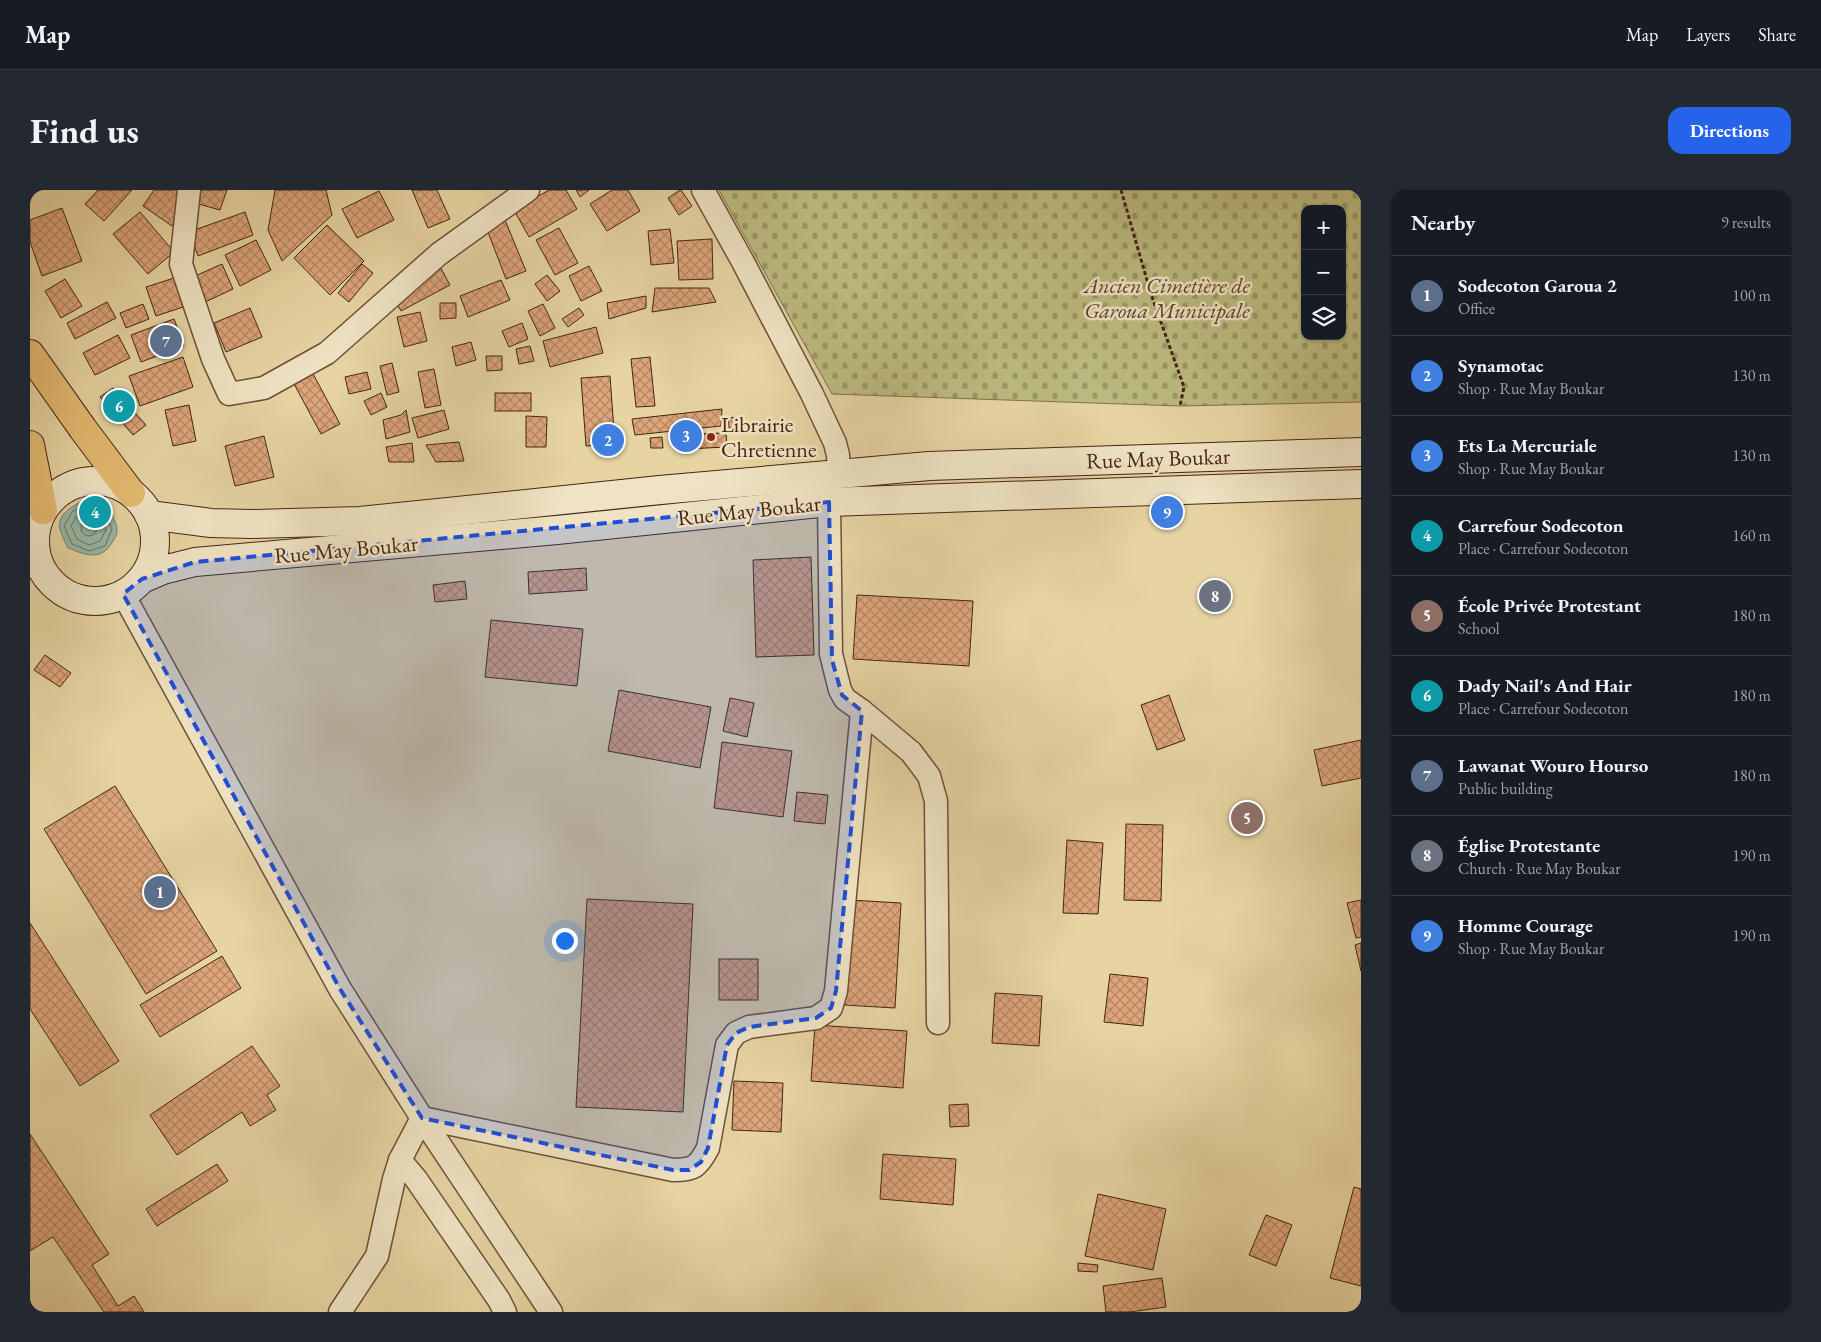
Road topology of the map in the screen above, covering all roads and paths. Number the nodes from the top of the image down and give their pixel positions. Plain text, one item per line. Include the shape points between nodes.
1 (189, 190) edge
2 (528, 190) edge
3 (703, 190) edge
4 (1120, 190) edge
5 (30, 354) edge
6 (1180, 406) dead end
7 (30, 446) edge
8 (1361, 452) edge
9 (839, 474) junction
10 (1361, 484) edge
11 (132, 493) junction
12 (829, 502) junction
13 (149, 515) junction
14 (37, 520) edge
15 (38, 576) edge
16 (133, 586) junction
17 (862, 711) junction
18 (938, 1023) dead end
19 (422, 1118) junction
20 (400, 1160) junction
21 (340, 1312) edge
22 (505, 1312) edge
23 (552, 1312) edge

1 - 2 street via 181,264 213,360 229,394 264,388 327,353 439,254
3 - 9 street via 812,394 835,443
4 - 6 path via 1151,294 1184,387
5 - 11 main road
7 - 14 main road
8 - 9 main road, Rue May Boukar via 929,466
9 - 13 main road, Rue May Boukar via 360,521 211,523
10 - 12 main road, Rue May Boukar
11 - 13 main road
11 - 14 main road via 100,481 83,482 54,497
12 - 16 main road, Rue May Boukar via 195,562 163,570
12 - 17 street via 832,660 842,695
13 - 16 main road via 155,548 151,564
14 - 15 main road via 34,542
15 - 16 main road via 68,595 95,602 110,600
16 - 19 street via 340,990
17 - 18 street via 911,752 929,776 936,802
17 - 19 street via 836,991 831,1008 816,1018 749,1027 736,1033 727,1045 708,1148 701,1162 689,1170 673,1170
19 - 20 street
19 - 23 street
20 - 21 street via 377,1256
20 - 22 street

